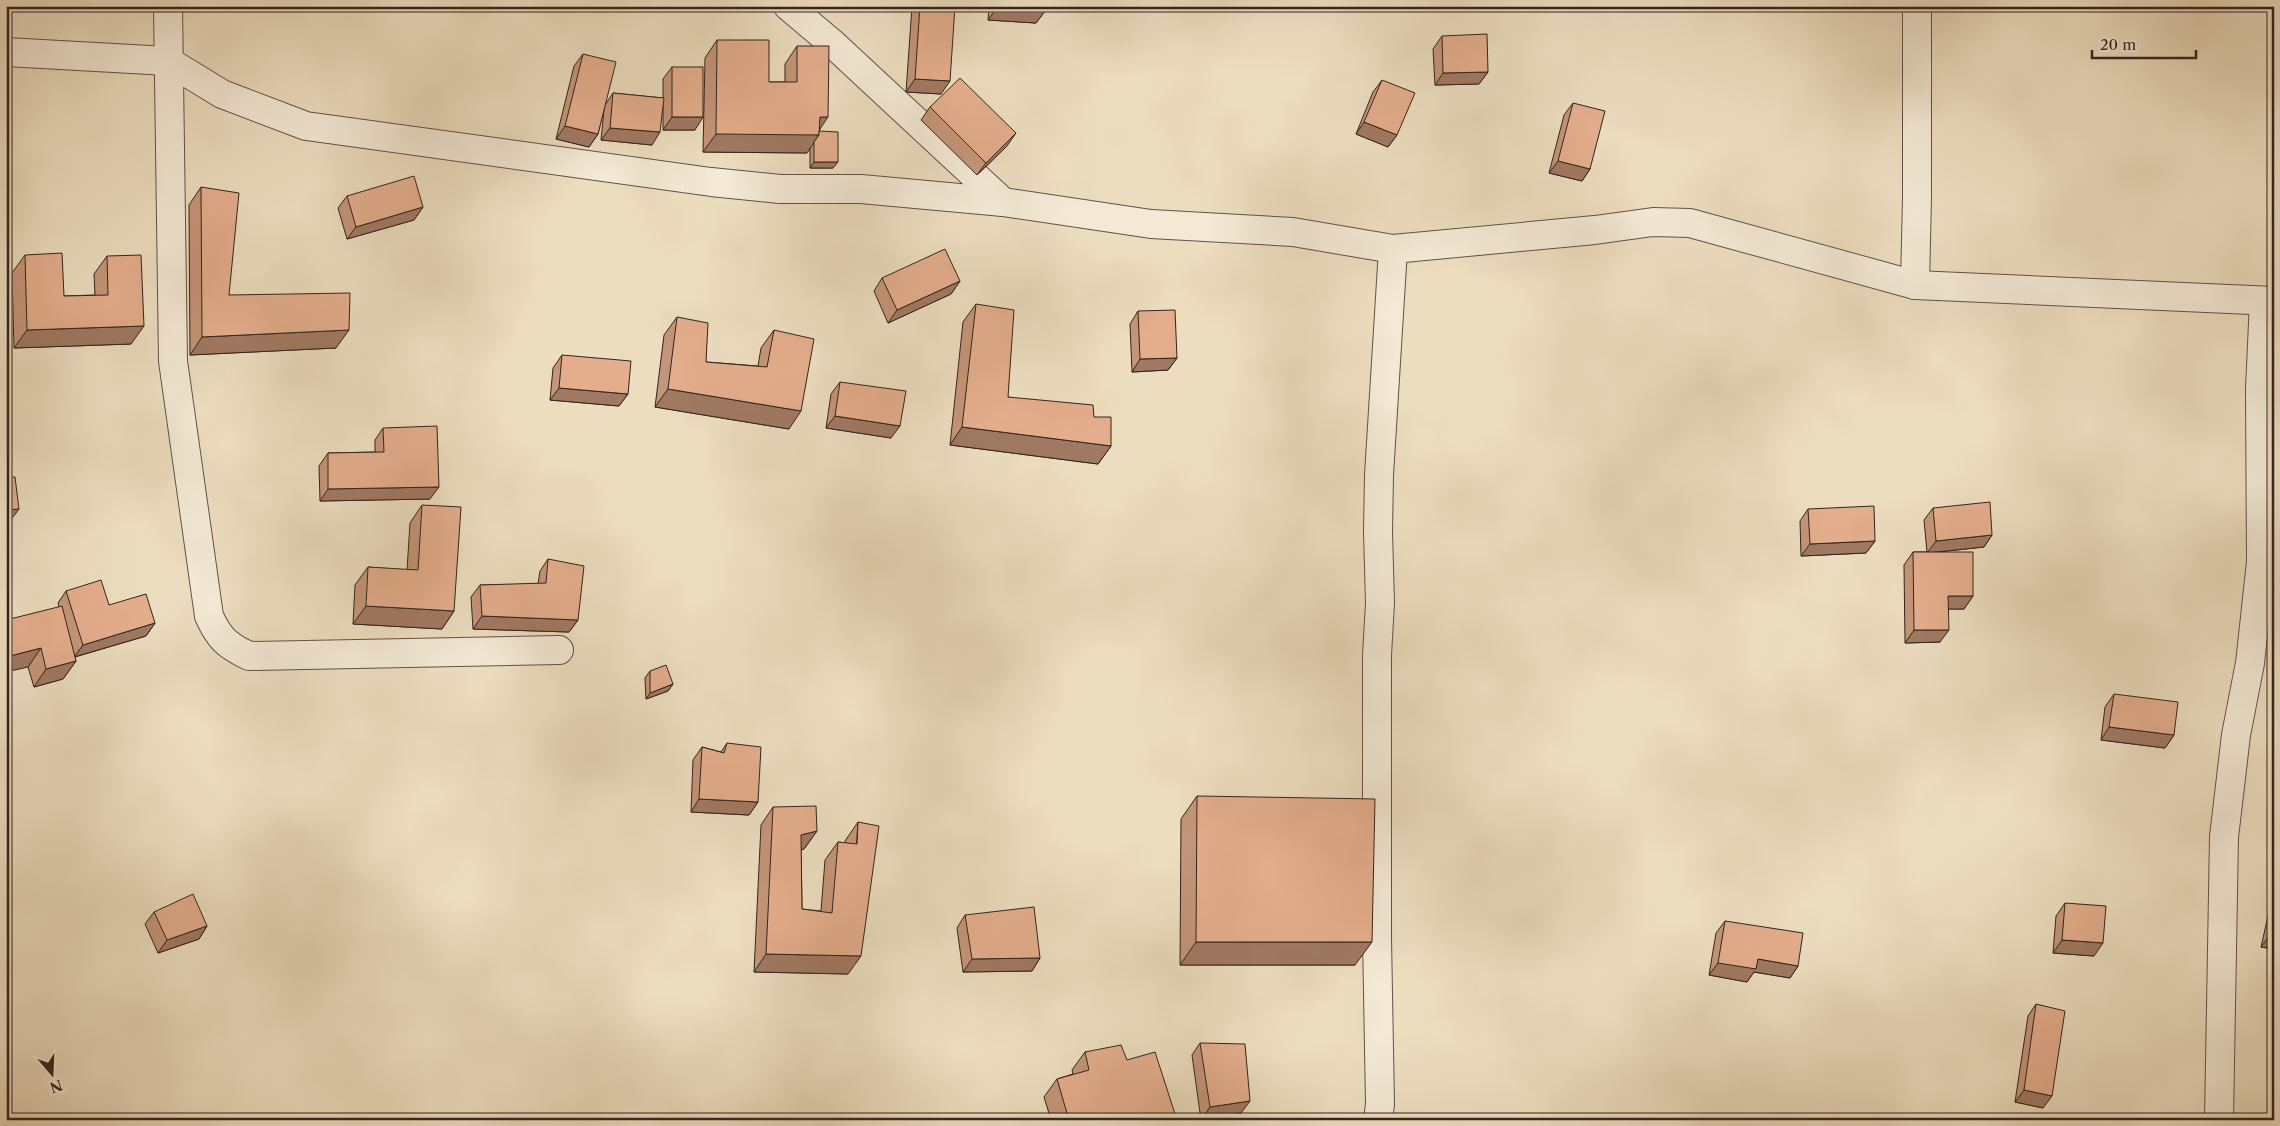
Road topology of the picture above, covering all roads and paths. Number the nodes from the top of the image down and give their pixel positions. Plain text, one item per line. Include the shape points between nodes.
1 (168, 6) edge
2 (788, 6) edge
3 (1917, 6) edge
4 (6, 52) edge
5 (168, 61) junction
6 (1003, 202) junction
7 (1393, 249) junction
8 (1914, 285) junction
9 (2269, 301) edge
10 (559, 650) dead end
11 (1378, 1120) edge
12 (2219, 1120) edge

1 - 5 street
2 - 6 street
3 - 8 street
4 - 5 street
5 - 6 street via 222,94 306,126 711,182 780,189 861,189
5 - 10 street via 173,361 209,616 217,634 230,647 249,656
6 - 7 street via 1151,224 1293,232
7 - 8 street via 1653,222 1690,223
7 - 11 street via 1379,485
8 - 9 street
9 - 12 street via 2260,389 2261,562 2250,663 2236,734 2224,837

